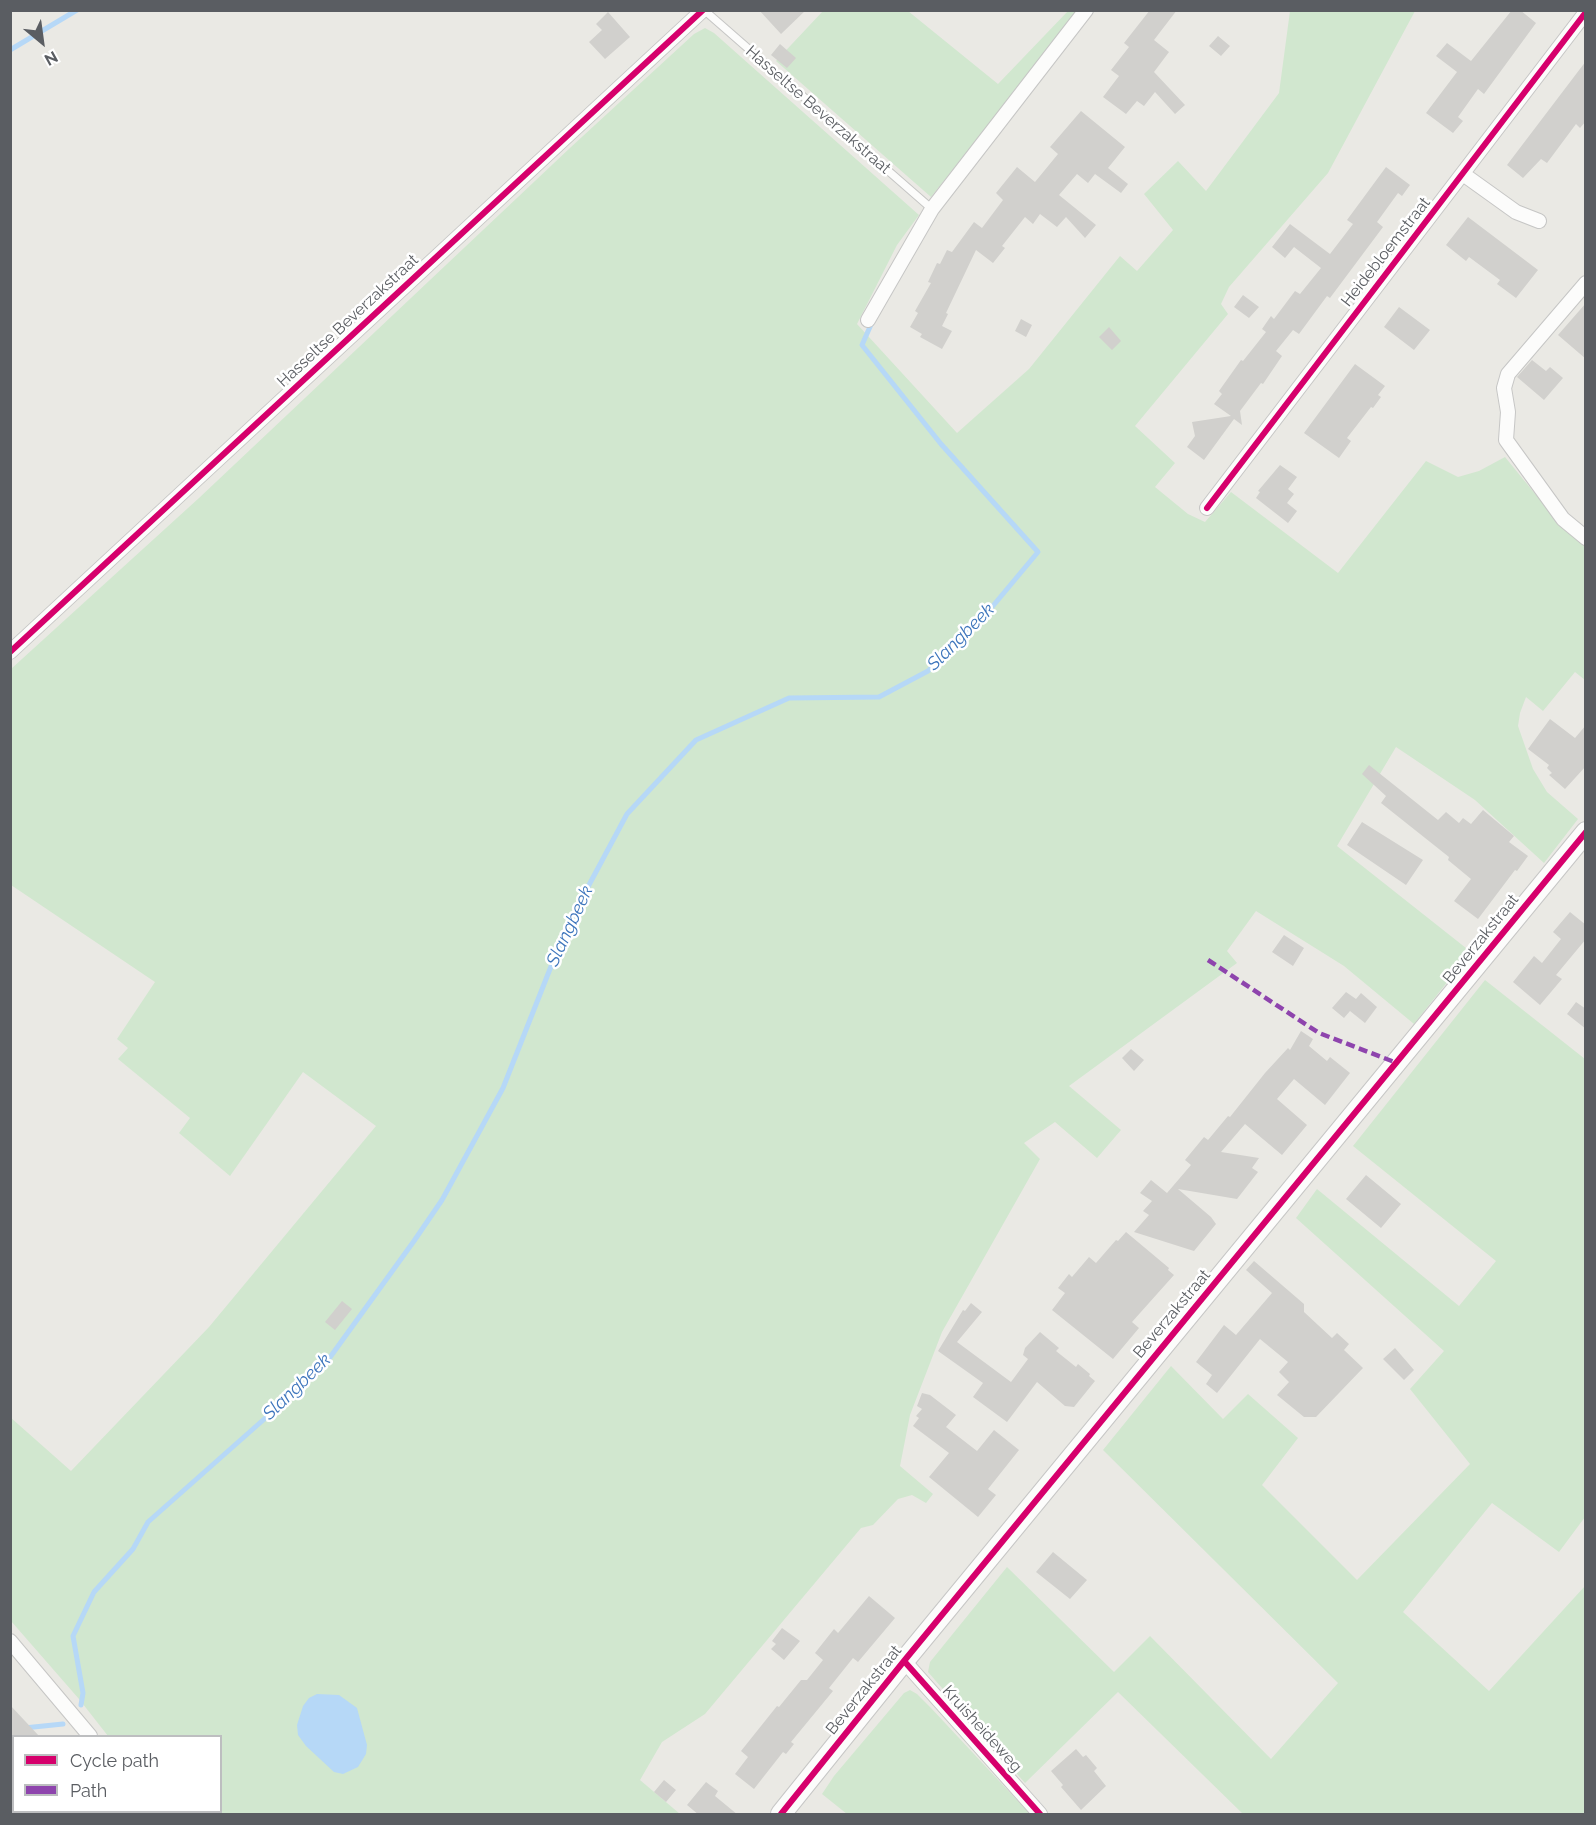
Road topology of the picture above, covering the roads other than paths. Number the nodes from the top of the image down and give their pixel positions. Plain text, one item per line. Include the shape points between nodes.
1 (703, 10) edge
2 (1086, 10) edge
3 (1586, 12) edge
4 (1463, 174) junction
5 (932, 209) junction
6 (1539, 220) dead end
7 (1586, 283) edge
8 (868, 320) dead end
9 (1207, 508) dead end
10 (1586, 538) edge
11 (10, 652) edge
12 (1586, 832) edge
13 (10, 1641) edge
14 (904, 1661) junction
15 (88, 1735) edge
16 (781, 1815) edge
17 (1040, 1815) edge

1 - 5 lane, Hasseltse Beverzakstraat
1 - 11 street, Hasseltse Beverzakstraat
2 - 5 street
3 - 4 street, Heidebloemstraat
4 - 6 street via 1516,212
4 - 9 street, Heidebloemstraat
5 - 8 street
7 - 10 street via 1508,374 1504,388 1508,412 1506,440 1563,519
12 - 14 street, Beverzakstraat
13 - 15 street
14 - 16 street, Beverzakstraat
14 - 17 street, Kruisheideweg

